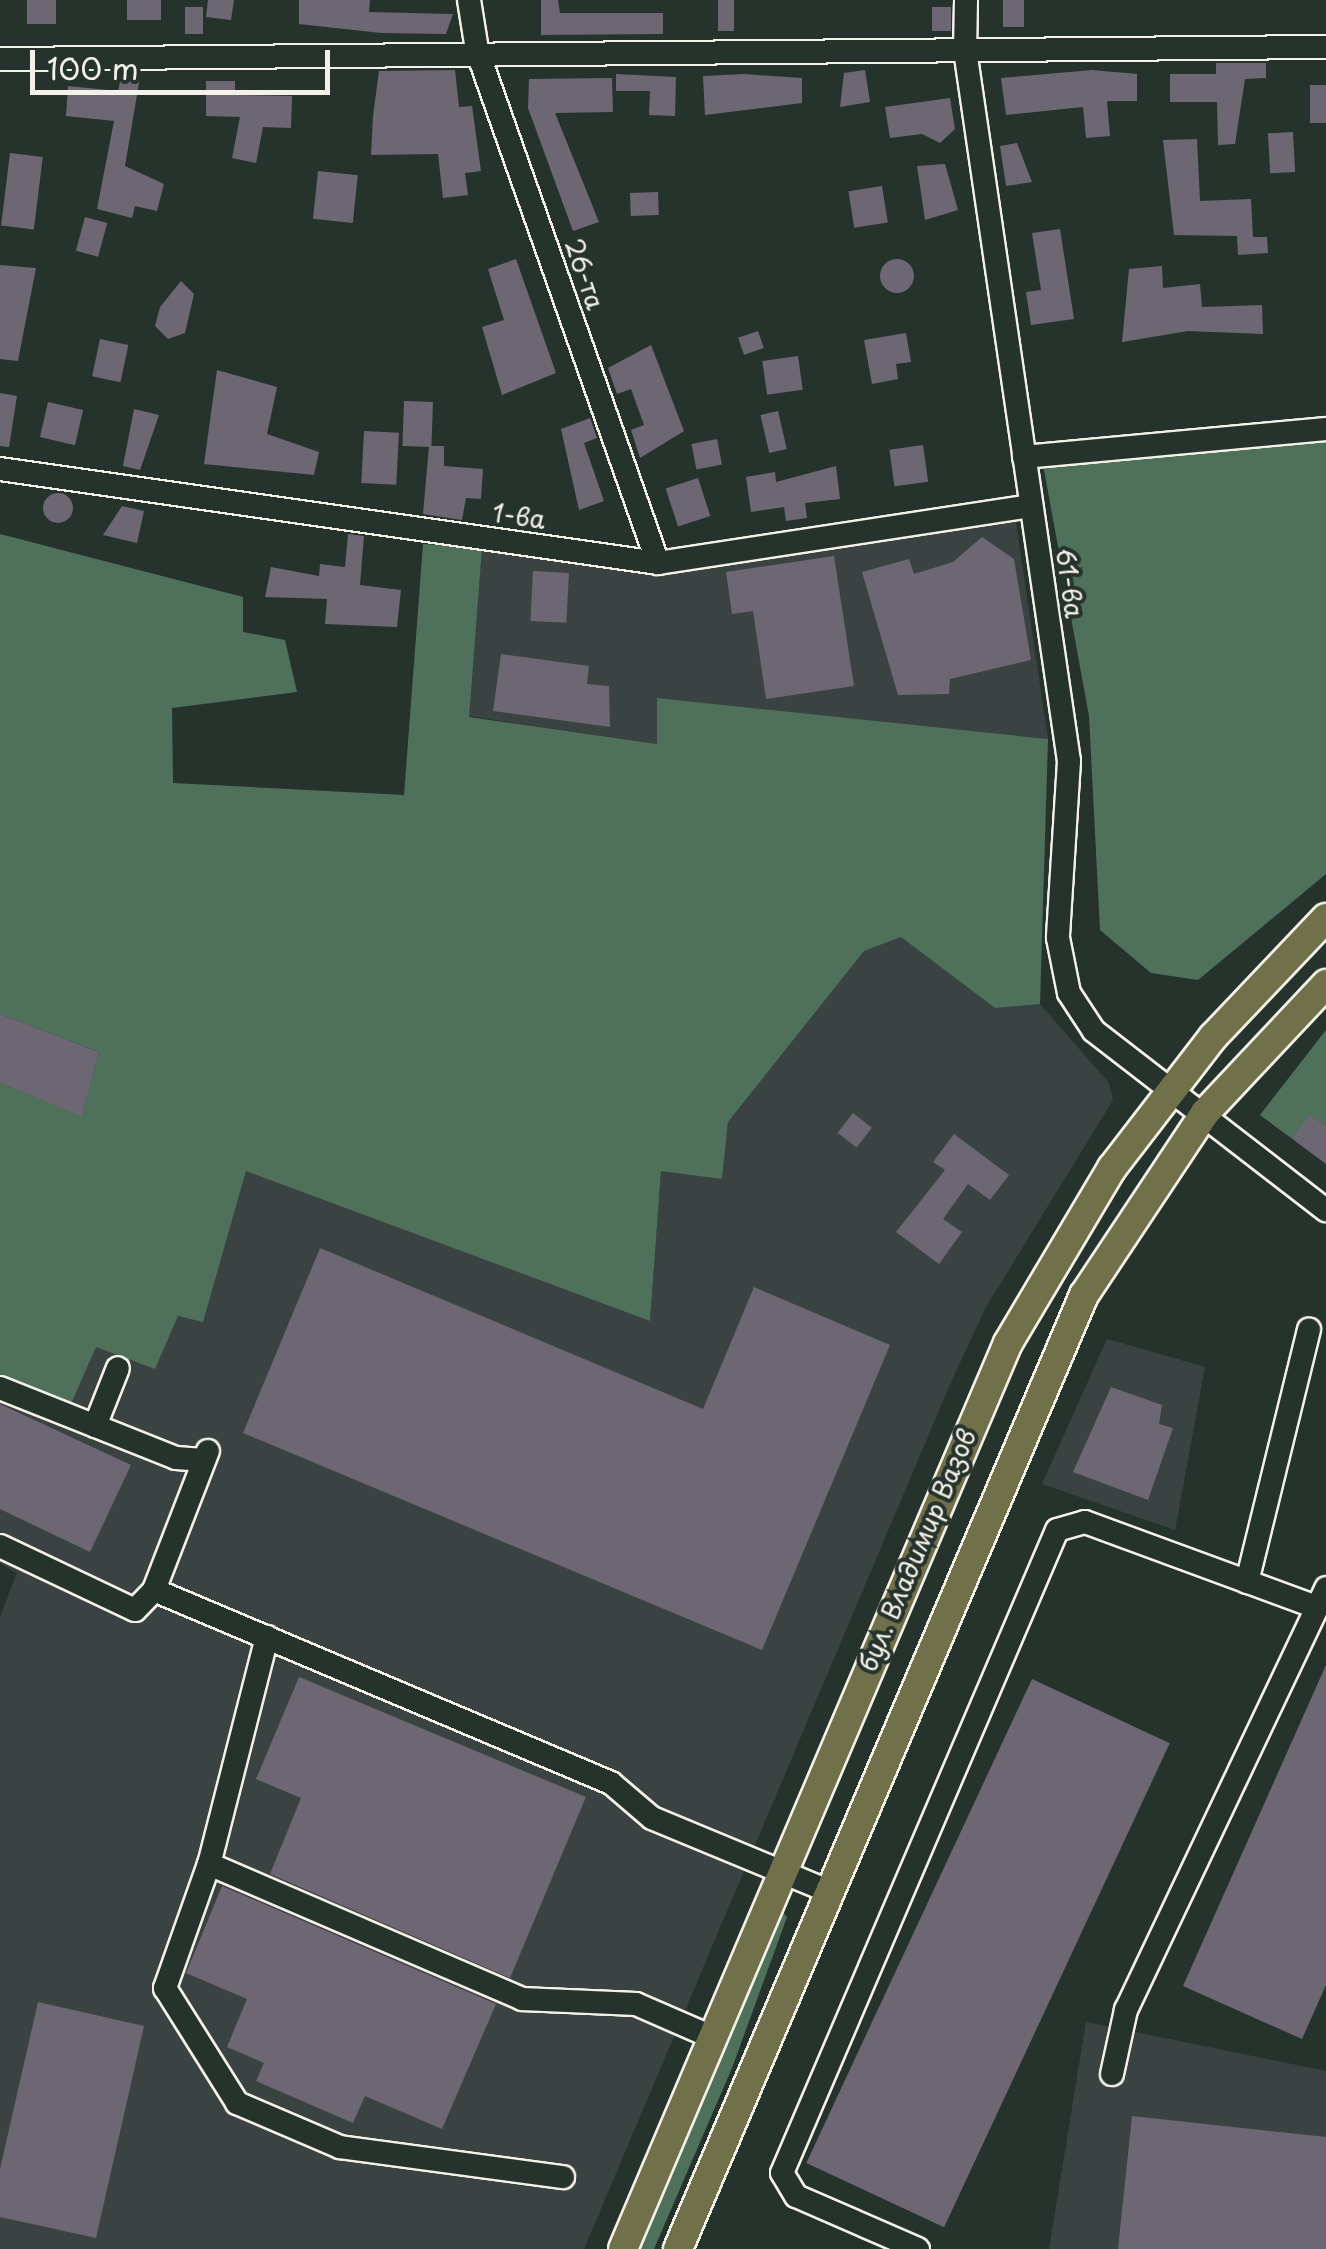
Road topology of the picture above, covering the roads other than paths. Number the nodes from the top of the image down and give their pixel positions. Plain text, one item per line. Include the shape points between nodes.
1 (469, 0) edge
2 (966, 0) edge
3 (1326, 46) edge
4 (476, 50) junction
5 (965, 50) junction
6 (0, 59) edge
7 (1326, 429) edge
8 (1024, 457) junction
9 (0, 470) edge
10 (1031, 506) junction
11 (658, 563) junction
12 (1326, 918) edge
13 (1326, 984) edge
14 (1174, 1088) junction
15 (1205, 1113) junction
16 (1326, 1210) edge
17 (1309, 1330) dead end
18 (118, 1368) dead end
19 (0, 1388) edge
20 (95, 1426) junction
21 (0, 1546) edge
22 (1247, 1582) junction
23 (154, 1590) junction
24 (1321, 1598) edge
25 (267, 1637) junction
26 (208, 1864) junction
27 (782, 1872) junction
28 (828, 1890) junction
29 (712, 2037) junction
30 (1112, 2074) dead end
31 (563, 2177) dead end
32 (623, 2249) edge
33 (678, 2249) edge
34 (918, 2249) edge

1 - 4 street, 26-та
2 - 5 street, 61-ва
3 - 5 street
4 - 5 street
4 - 6 street
4 - 11 street, 26-та
5 - 8 street, 61-ва
7 - 8 street
8 - 10 street, 61-ва
9 - 11 street, 1-ва
10 - 11 street, 1-ва
10 - 14 street, 61-ва via 1069,761 1058,938 1069,992 1094,1030
12 - 14 main road, бул. Владимир Вазов
13 - 15 main road, бул. Владимир Вазов
14 - 15 street, 61-ва
14 - 27 main road, бул. Владимир Вазов via 1112,1168 999,1359
15 - 16 street, 61-ва
15 - 28 main road, бул. Владимир Вазов via 1061,1340
17 - 22 street
18 - 20 street
19 - 20 street
20 - 23 street via 206,1456
21 - 23 street via 118,1607 135,1610
22 - 24 street
22 - 34 street via 1086,1522 1057,1530 782,2173 796,2196
23 - 25 street
24 - 30 street via 1126,2010
25 - 26 street
25 - 27 street via 611,1783 652,1818
26 - 29 street via 522,1999 636,2004
26 - 31 street via 165,1988 237,2103 340,2147
27 - 28 street
27 - 29 main road, бул. Владимир Вазов
28 - 33 main road, бул. Владимир Вазов
29 - 32 main road, бул. Владимир Вазов

